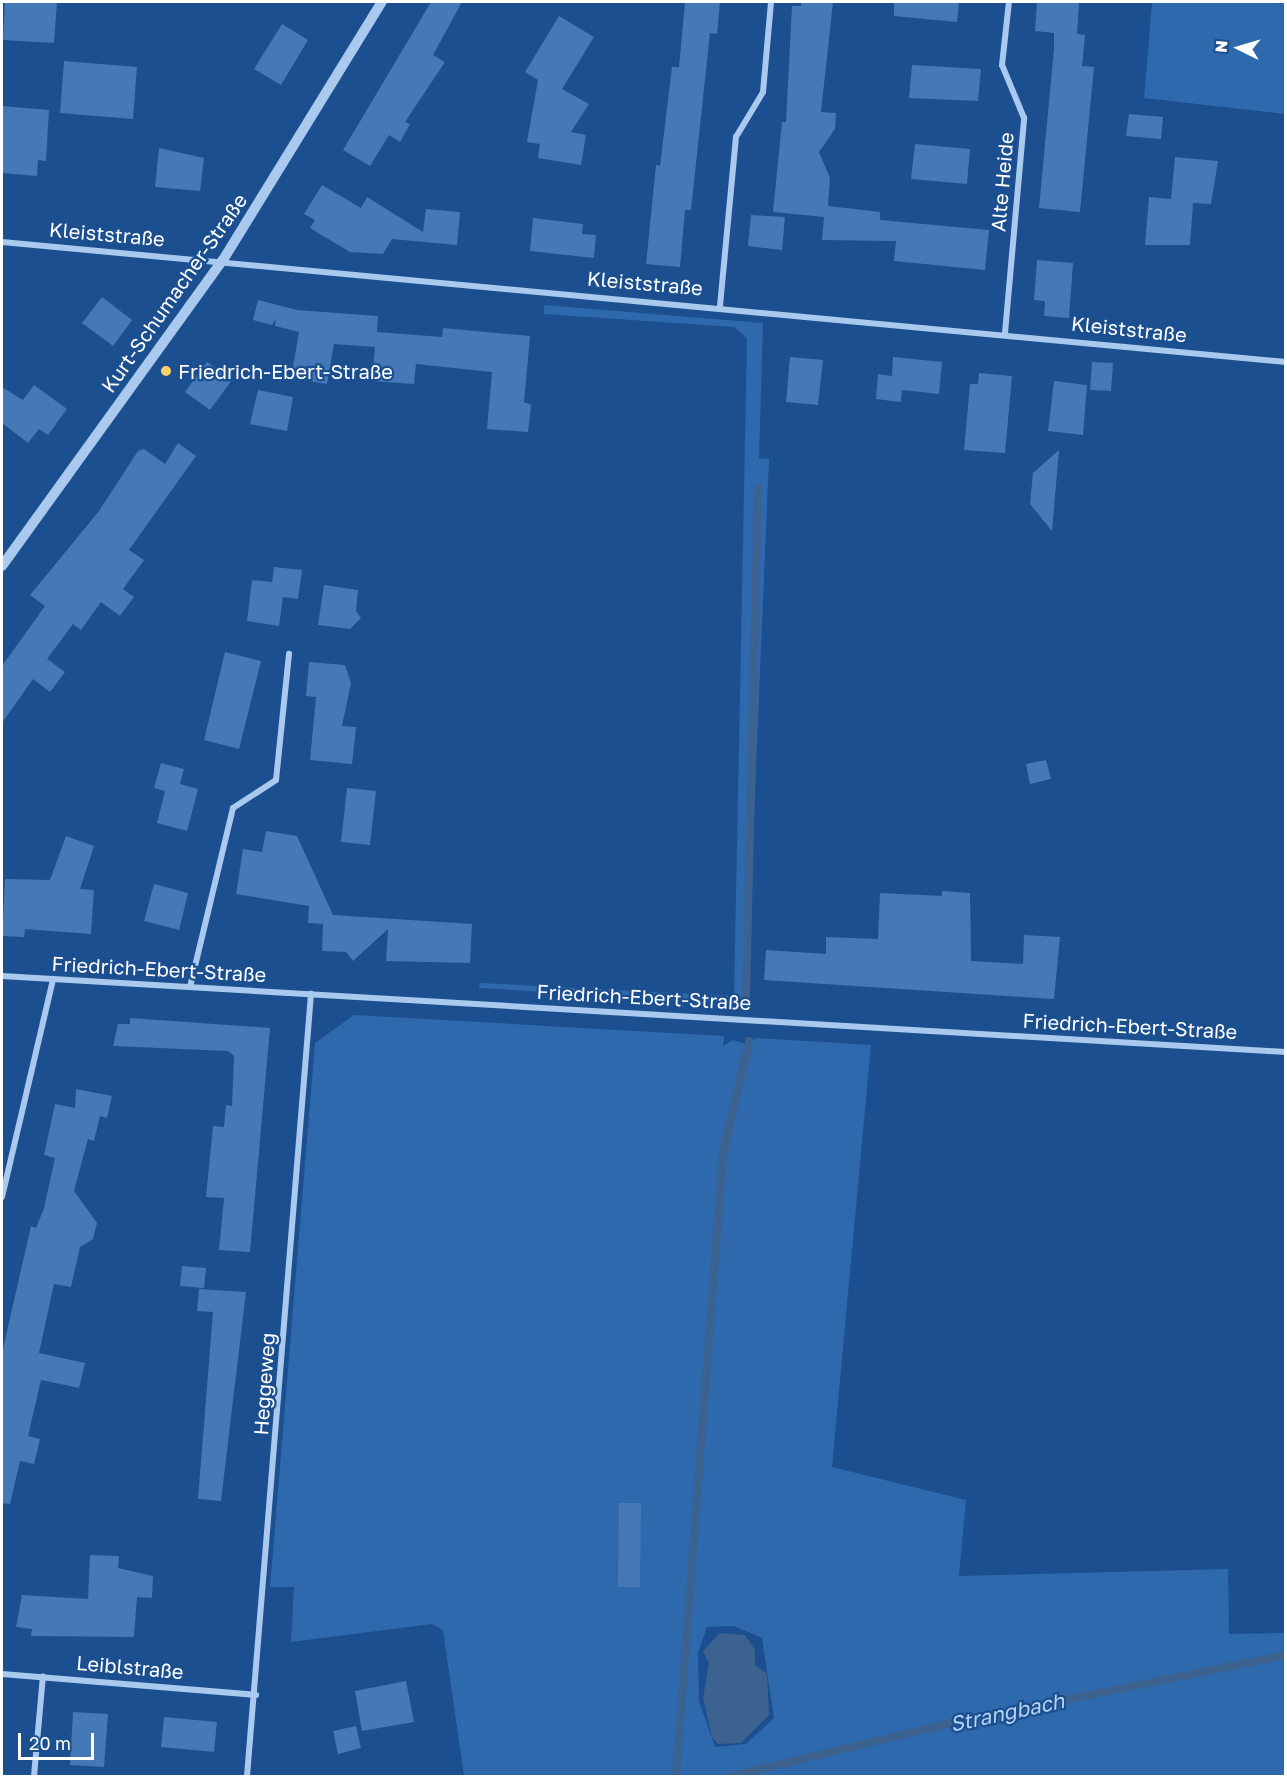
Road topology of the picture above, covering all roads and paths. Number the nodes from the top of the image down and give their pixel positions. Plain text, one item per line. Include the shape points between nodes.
1 (382, 2) edge
2 (771, 2) edge
3 (1009, 2) edge
4 (2, 242) edge
5 (224, 260) junction
6 (720, 306) junction
7 (1005, 333) junction
8 (1286, 362) edge
9 (2, 566) edge
10 (289, 654) dead end
11 (2, 976) edge
12 (52, 979) junction
13 (190, 987) junction
14 (311, 994) junction
15 (1286, 1052) edge
16 (2, 1197) edge
17 (2, 1674) edge
18 (43, 1676) junction
19 (256, 1695) junction
20 (34, 1776) edge
21 (247, 1776) edge

1 - 5 street, Kurt-Schumacher-Straße
2 - 6 street via 763,92 736,138
3 - 7 street, Alte Heide via 1002,65 1024,118
4 - 5 street, Kleiststraße
5 - 6 street, Kleiststraße
5 - 9 street, Kurt-Schumacher-Straße
6 - 7 street, Kleiststraße
7 - 8 street, Kleiststraße
10 - 13 street via 276,780 233,808
11 - 12 street, Friedrich-Ebert-Straße
12 - 13 street, Friedrich-Ebert-Straße
12 - 16 street
13 - 14 street, Friedrich-Ebert-Straße
14 - 15 street, Friedrich-Ebert-Straße
14 - 19 street, Heggeweg
17 - 18 street, Leiblstraße
18 - 19 street, Leiblstraße
18 - 20 street
19 - 21 street, Heggeweg

